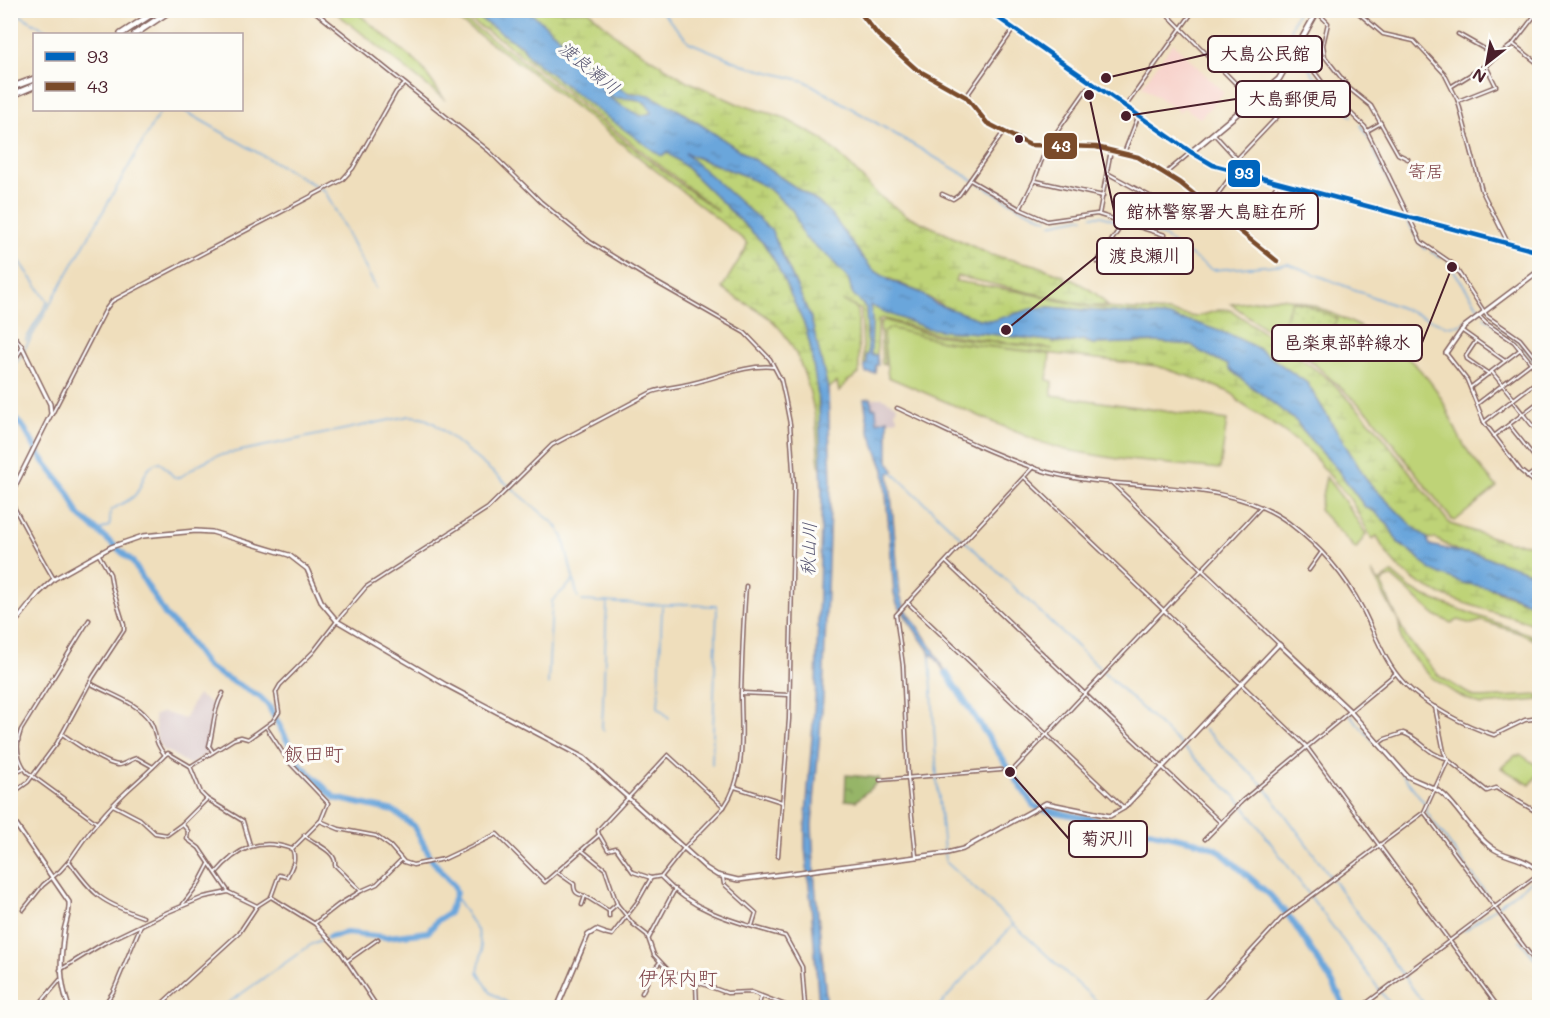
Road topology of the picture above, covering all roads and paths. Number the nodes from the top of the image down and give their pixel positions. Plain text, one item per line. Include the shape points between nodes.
1 (158, 10) edge
2 (171, 10) edge
3 (313, 10) edge
4 (858, 10) edge
5 (987, 10) edge
6 (1163, 10) edge
7 (1194, 10) edge
8 (1355, 10) edge
9 (1539, 10) edge
10 (1317, 11) edge
11 (1014, 29) junction
12 (1182, 30) junction
13 (123, 33) edge
14 (136, 33) edge
15 (1458, 34) dead end
16 (1514, 44) junction
17 (1297, 49) junction
18 (1498, 56) junction
19 (1486, 65) junction
20 (1539, 65) edge
21 (33, 79) edge
22 (1091, 83) junction
23 (405, 84) junction
24 (33, 86) edge
25 (1452, 86) junction
26 (10, 88) edge
27 (10, 96) edge
28 (966, 97) junction
29 (1253, 101) junction
30 (1458, 101) junction
31 (1125, 107) junction
32 (1138, 116) junction
33 (1278, 116) dead end
34 (1382, 123) junction
35 (1367, 131) junction
36 (1004, 132) junction
37 (1214, 134) junction
38 (1047, 146) junction
39 (1111, 150) junction
40 (1191, 152) junction
41 (1124, 153) junction
42 (1539, 156) edge
43 (1237, 159) junction
44 (1408, 159) dead end
45 (1539, 165) edge
46 (1107, 172) junction
47 (1234, 172) junction
48 (1166, 173) junction
49 (1254, 177) junction
50 (970, 180) junction
51 (1035, 181) junction
52 (1278, 183) junction
53 (942, 194) dead end
54 (1103, 196) junction
55 (1153, 198) dead end
56 (1209, 206) junction
57 (1020, 209) junction
58 (1099, 214) junction
59 (1409, 218) junction
60 (1125, 222) junction
61 (1243, 233) junction
62 (1165, 235) dead end
63 (1508, 243) junction
64 (1539, 252) edge
65 (1277, 261) dead end
66 (1097, 262) dead end
67 (1539, 270) edge
68 (1484, 311) junction
69 (1478, 315) junction
70 (1461, 330) junction
71 (10, 336) edge
72 (1476, 341) junction
73 (22, 346) junction
74 (1521, 349) junction
75 (1446, 353) joint
76 (1505, 361) junction
77 (1531, 363) junction
78 (1539, 364) edge
79 (774, 367) junction
80 (10, 368) edge
81 (1491, 373) junction
82 (1539, 374) edge
83 (1539, 379) edge
84 (1503, 385) junction
85 (1471, 387) junction
86 (1513, 400) junction
87 (1539, 403) edge
88 (1477, 404) junction
89 (897, 408) dead end
90 (51, 414) junction
91 (1523, 414) junction
92 (1484, 422) junction
93 (1509, 425) junction
94 (1539, 435) edge
95 (1494, 436) junction
96 (1033, 466) junction
97 (1539, 466) edge
98 (1527, 477) junction
99 (1025, 478) junction
100 (1112, 483) junction
101 (1539, 487) edge
102 (10, 498) edge
103 (1261, 507) junction
104 (1321, 553) junction
105 (98, 554) junction
106 (945, 562) junction
107 (1202, 570) junction
108 (1310, 570) dead end
109 (54, 579) junction
110 (746, 586) dead end
111 (906, 603) junction
112 (1164, 610) junction
113 (10, 620) edge
114 (89, 620) dead end
115 (337, 621) junction
116 (1279, 644) junction
117 (1396, 673) junction
118 (90, 683) junction
119 (1241, 685) junction
120 (223, 693) dead end
121 (741, 693) junction
122 (1084, 694) junction
123 (789, 695) junction
124 (1435, 706) junction
125 (1349, 710) junction
126 (1539, 718) edge
127 (266, 726) junction
128 (62, 734) junction
129 (1046, 734) junction
130 (1378, 744) junction
131 (1306, 747) junction
132 (213, 752) junction
133 (165, 755) junction
134 (1447, 759) junction
135 (190, 766) junction
136 (153, 767) junction
137 (24, 768) junction
138 (1015, 768) dead end
139 (1162, 768) junction
140 (1001, 770) dead end
141 (10, 774) edge
142 (32, 776) junction
143 (908, 777) junction
144 (880, 780) dead end
145 (735, 787) junction
146 (1435, 788) junction
147 (10, 795) edge
148 (629, 797) junction
149 (207, 799) junction
150 (782, 802) junction
151 (113, 805) junction
152 (724, 807) junction
153 (1124, 808) junction
154 (1539, 810) edge
155 (1424, 812) junction
156 (10, 816) edge
157 (320, 820) junction
158 (1220, 822) junction
159 (97, 823) junction
160 (182, 824) junction
161 (304, 835) junction
162 (599, 836) junction
163 (1205, 838) dead end
164 (250, 845) junction
165 (1379, 846) junction
166 (684, 848) junction
167 (292, 849) junction
168 (583, 851) junction
169 (778, 856) dead end
170 (916, 856) junction
171 (401, 860) junction
172 (69, 861) junction
173 (210, 863) junction
174 (557, 872) junction
175 (216, 873) junction
176 (1539, 873) edge
177 (53, 877) junction
178 (661, 877) junction
179 (723, 878) junction
180 (651, 879) junction
181 (675, 889) junction
182 (361, 891) junction
183 (228, 892) junction
184 (585, 896) junction
185 (271, 897) junction
186 (617, 904) junction
187 (582, 905) dead end
188 (181, 906) junction
189 (256, 906) junction
190 (1494, 907) junction
191 (23, 910) dead end
192 (609, 911) junction
193 (625, 916) junction
194 (143, 917) dead end
195 (609, 917) dead end
196 (315, 924) junction
197 (141, 925) junction
198 (752, 927) junction
199 (604, 933) joint
200 (649, 938) junction
201 (378, 939) dead end
202 (1449, 940) junction
203 (347, 961) junction
204 (660, 962) junction
205 (1539, 968) edge
206 (60, 970) junction
207 (60, 980) junction
208 (696, 982) junction
209 (642, 993) dead end
210 (761, 997) junction
211 (806, 1006) edge
212 (36, 1008) edge
213 (69, 1008) edge
214 (102, 1008) edge
215 (158, 1008) edge
216 (378, 1008) edge
217 (557, 1008) edge
218 (697, 1008) edge
219 (758, 1008) edge
220 (867, 1008) edge
221 (1199, 1008) edge
222 (1360, 1008) edge
223 (1499, 1008) edge

1 - 13 highway
2 - 14 highway
3 - 23 street
4 - 28 street via 878,35 916,69
5 - 11 main road
6 - 12 street
7 - 12 street
8 - 25 street via 1383,34 1414,41
9 - 16 street
10 - 17 main road
10 - 34 street via 1328,23 1323,45 1325,57
11 - 22 main road
11 - 28 street
12 - 29 street
12 - 31 street
15 - 18 street
16 - 18 street
16 - 20 street
17 - 29 main road via 1279,79
17 - 35 street via 1332,95
18 - 19 street
19 - 25 street
19 - 30 street via 1496,86
21 - 26 highway
22 - 31 main road
22 - 38 street
23 - 79 street via 489,151 540,202 590,242 745,333
23 - 90 street via 396,92 353,168 342,180 112,301
24 - 27 highway
25 - 30 street
28 - 36 street via 987,123
29 - 37 main road
30 - 63 street via 1482,191
31 - 32 main road
32 - 40 main road
32 - 41 street
33 - 43 street
34 - 35 street
34 - 44 street via 1398,154
35 - 59 street
36 - 38 street via 1030,145
36 - 50 street
37 - 40 main road
37 - 43 street
38 - 39 street
38 - 51 street
39 - 41 street
39 - 46 street
40 - 47 main road
40 - 48 street
41 - 48 street
42 - 45 street
43 - 49 street
46 - 54 street
46 - 55 street
47 - 49 main road
47 - 56 street
48 - 56 street
49 - 52 main road
50 - 53 street via 953,200
50 - 57 street
51 - 54 street
51 - 57 street
52 - 59 main road
52 - 61 street
54 - 58 street
56 - 61 street
57 - 58 street via 1050,221
58 - 60 street
59 - 63 main road
59 - 68 street via 1420,242 1453,264
60 - 62 street
60 - 66 street
61 - 65 street
63 - 64 main road
67 - 68 street
68 - 69 street
68 - 78 street via 1520,339
69 - 70 street
69 - 74 street
70 - 72 street
70 - 75 street
71 - 73 street
72 - 76 street
72 - 81 street via 1466,357
73 - 80 street
73 - 90 street via 50,404
74 - 76 street
74 - 77 street
75 - 85 street
76 - 81 street
77 - 82 street
77 - 84 street
79 - 115 street via 666,387 552,445 489,508 366,587
79 - 123 street via 787,407 794,486
81 - 84 street
81 - 85 street
83 - 86 street
84 - 86 street
84 - 88 street
85 - 88 street
86 - 91 street
86 - 92 street
87 - 91 street
88 - 92 street
89 - 96 street
90 - 102 street
91 - 93 street
91 - 94 street
92 - 95 street
93 - 95 street
93 - 97 street
95 - 98 street
96 - 99 street
96 - 100 street
97 - 98 street
98 - 101 street
99 - 106 street
99 - 112 street
100 - 103 street via 1210,493
100 - 107 street
102 - 109 street
103 - 104 street via 1289,523
103 - 107 street
104 - 108 street
104 - 117 street via 1351,589
105 - 109 street
105 - 115 street via 143,536 212,532 296,559 307,568 322,603
105 - 118 street via 111,574 124,630
106 - 111 street
106 - 122 street
107 - 112 street
107 - 116 street
109 - 113 street via 18,619
110 - 121 street
111 - 129 street
111 - 143 street via 896,620 903,666
112 - 119 street
112 - 122 street
114 - 137 street via 21,730 17,749
115 - 127 street via 280,685 276,692 278,715
115 - 148 street via 446,685 575,752
116 - 119 street
116 - 125 street
117 - 124 street
117 - 125 street
118 - 128 street
118 - 133 street via 143,713
119 - 131 street
119 - 139 street
120 - 132 street via 216,705 209,746
121 - 123 street
121 - 145 street via 741,744
122 - 129 street
122 - 139 street
123 - 150 street
124 - 126 street via 1494,735 1525,720
124 - 134 street
125 - 130 street
125 - 131 street
127 - 132 street via 248,739 239,737
127 - 157 street via 290,762 328,803
128 - 136 street via 111,763 122,765 136,758
128 - 142 street
129 - 138 street
129 - 153 street
130 - 134 street via 1404,733
130 - 146 street via 1407,776
131 - 158 street
131 - 165 street
132 - 135 street
133 - 135 street via 168,753
133 - 136 street
134 - 146 street
134 - 154 street via 1487,791 1496,788 1534,811
135 - 149 street
136 - 151 street
137 - 141 street
137 - 142 street
139 - 153 street
139 - 158 street
140 - 143 street
142 - 147 street
142 - 159 street
143 - 144 street
143 - 170 street
145 - 150 street
145 - 152 street
146 - 155 street
146 - 176 street via 1490,847 1529,862
148 - 152 street via 668,755
148 - 162 street via 600,828
148 - 166 street
149 - 160 street
149 - 164 street via 243,821
150 - 169 street
151 - 159 street
151 - 160 street via 140,819 154,833 167,835
152 - 166 street
153 - 170 street via 1110,816 1046,803 970,846
155 - 165 street
155 - 190 street
156 - 177 street
157 - 161 street
157 - 171 street via 339,829 376,836
158 - 163 street
159 - 172 street
160 - 173 street via 188,839
161 - 167 street
161 - 182 street via 334,856 335,865
162 - 168 street
162 - 180 street via 608,850 616,848 633,872
164 - 167 street via 282,845
164 - 175 street
165 - 202 street
165 - 221 street via 1283,917
166 - 178 street
166 - 179 street
167 - 185 street via 295,860 287,877 279,875
168 - 174 street
168 - 186 street via 605,869
170 - 179 street via 794,873
171 - 174 street via 413,865 430,863 497,834 545,882
171 - 182 street via 378,884
172 - 177 street
172 - 194 street via 87,887 102,900
173 - 175 street
173 - 188 street
174 - 184 street via 574,884 574,891
175 - 183 street
176 - 190 street
177 - 191 street
177 - 206 street via 69,902
178 - 180 street
178 - 181 street
179 - 198 street via 724,884 756,913
180 - 193 street
181 - 198 street via 704,910
181 - 200 street
182 - 196 street
183 - 188 street
183 - 189 street
184 - 187 street
184 - 192 street
185 - 189 street
185 - 196 street
186 - 192 street
186 - 193 street
188 - 197 street
189 - 215 street via 239,933
190 - 202 street
190 - 205 street
192 - 195 street
193 - 199 street via 612,934
193 - 200 street
196 - 203 street
197 - 206 street
197 - 214 street via 113,992
198 - 211 street via 787,938 802,967
199 - 217 street via 596,930 588,935
200 - 204 street
201 - 203 street
202 - 222 street
202 - 223 street
203 - 216 street
204 - 208 street via 670,972
204 - 209 street
206 - 207 street
207 - 212 street
207 - 213 street
208 - 210 street via 727,993 748,992
208 - 218 street
210 - 211 street via 783,1005
210 - 219 street
211 - 220 street via 858,1003

